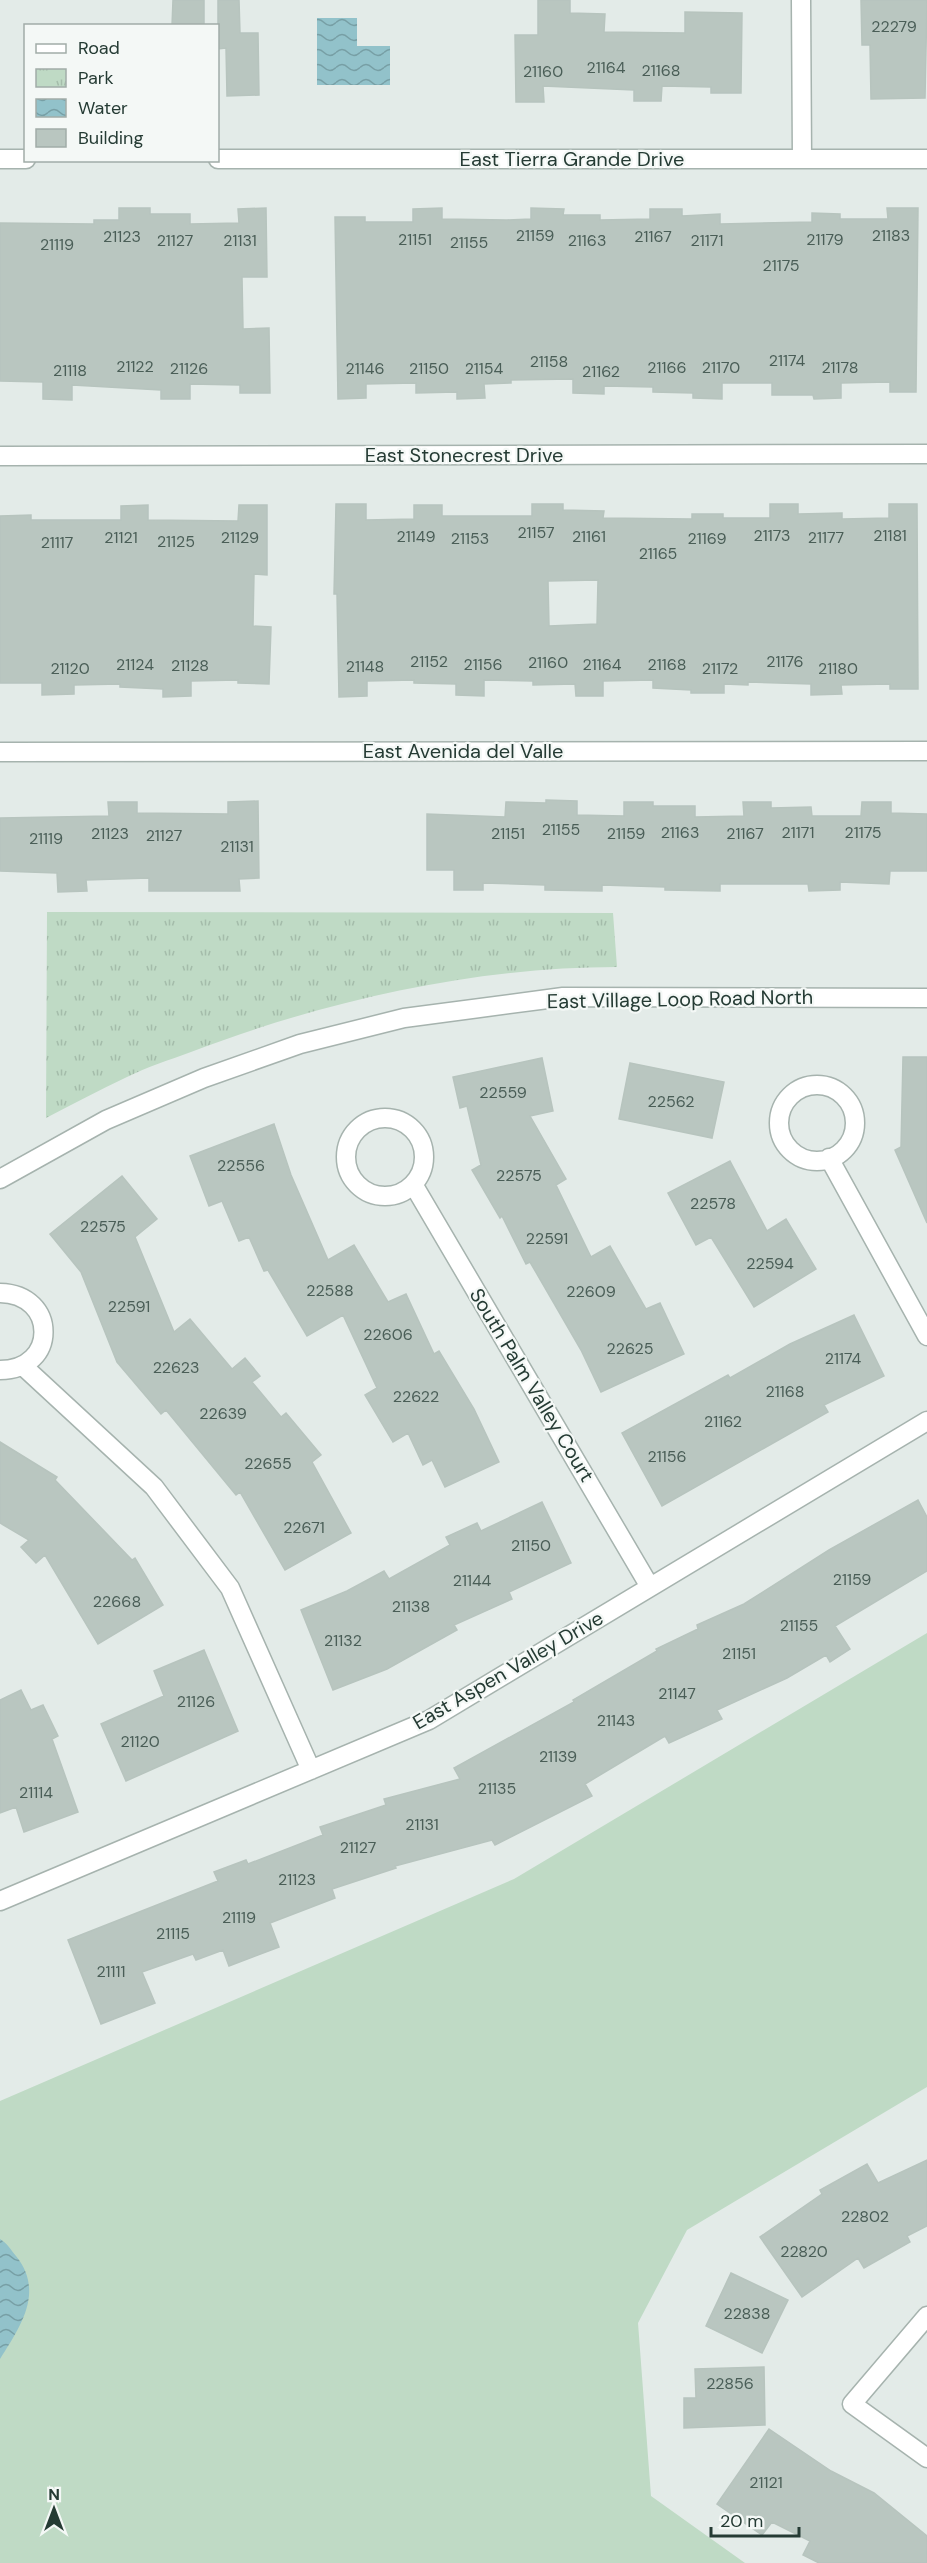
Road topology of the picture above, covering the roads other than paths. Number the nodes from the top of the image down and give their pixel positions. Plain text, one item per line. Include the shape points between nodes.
1 (801, 0) edge
2 (0, 159) edge
3 (24, 159) edge
4 (219, 159) edge
5 (802, 159) junction
6 (927, 159) edge
7 (927, 454) edge
8 (0, 456) edge
9 (0, 752) edge
10 (927, 752) edge
11 (927, 998) edge
12 (829, 1158) junction
13 (0, 1179) edge
14 (413, 1184) junction
15 (0, 1293) edge
16 (927, 1336) edge
17 (23, 1366) junction
18 (0, 1370) edge
19 (927, 1421) edge
20 (650, 1587) junction
21 (311, 1770) junction
22 (0, 1902) edge
23 (927, 2316) edge
24 (927, 2458) edge

1 - 5 street
2 - 3 street
4 - 5 street, East Tierra Grande Drive
5 - 6 street, East Tierra Grande Drive
7 - 8 street, East Stonecrest Drive
9 - 10 street, East Avenida del Valle
11 - 13 street, East Village Loop Road North via 563,997 404,1018 300,1044 204,1078 106,1120
12 - 12 street via 848,1144 855,1121 852,1109 837,1090 813,1085 801,1088 783,1105 779,1130 792,1152 816,1160
12 - 16 street
14 - 14 street via 424,1162 424,1150 412,1129 403,1122 379,1118 356,1130 346,1155 348,1168 363,1189 389,1195
14 - 20 street, South Palm Valley Court
15 - 17 street via 26,1299 42,1320 41,1347
17 - 18 street
17 - 21 street via 154,1487 230,1588
19 - 20 street, East Aspen Valley Drive
20 - 21 street, East Aspen Valley Drive via 429,1720
21 - 22 street, East Aspen Valley Drive
23 - 24 street via 852,2404

